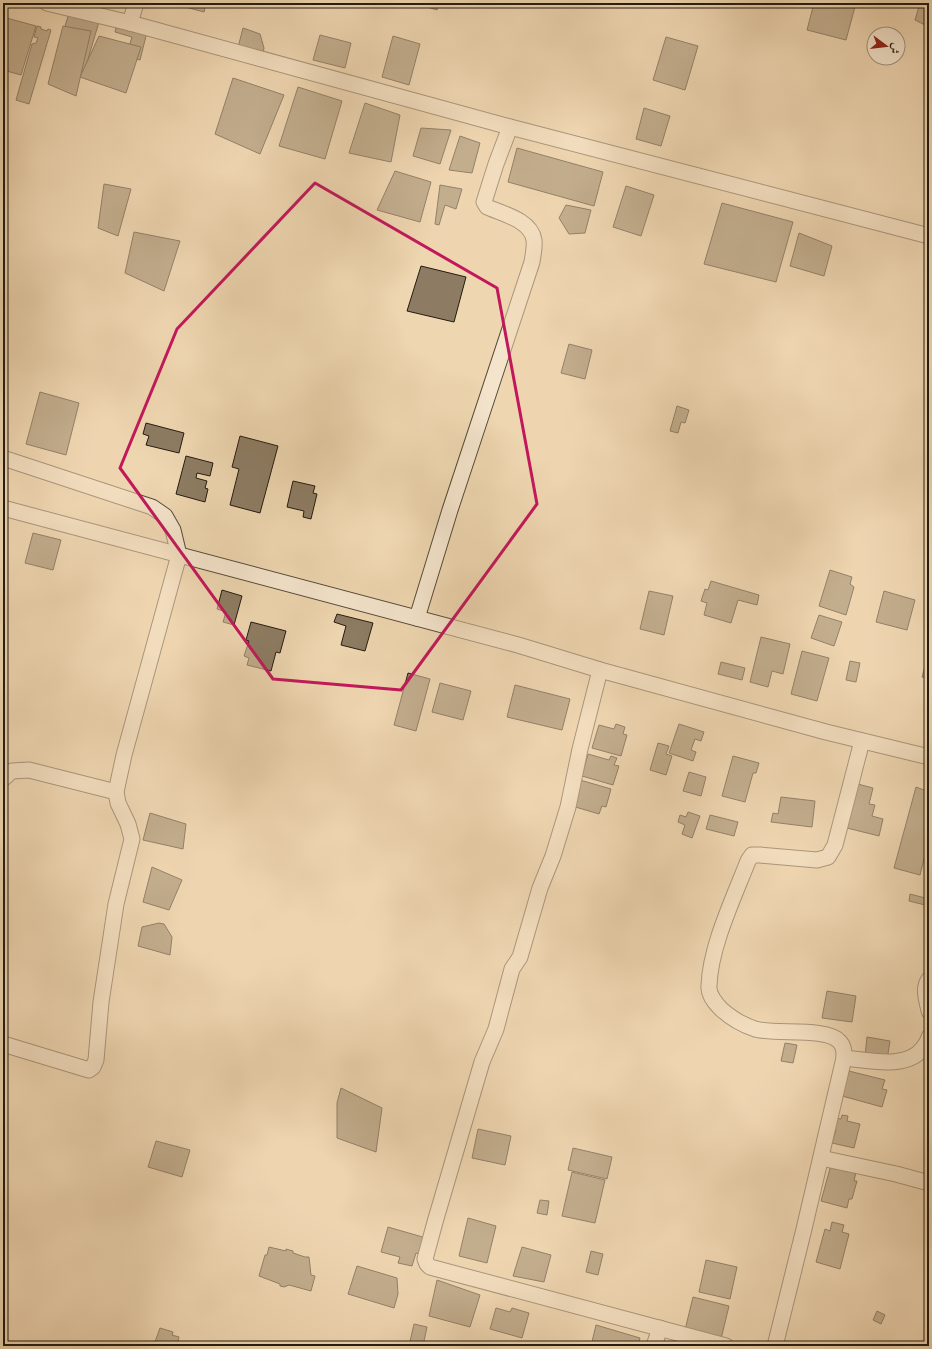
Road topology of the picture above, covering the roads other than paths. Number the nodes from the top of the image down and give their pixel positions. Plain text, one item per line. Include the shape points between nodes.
1 (47, 3) edge
2 (136, 3) edge
3 (130, 23) junction
4 (510, 127) junction
5 (929, 236) edge
6 (3, 458) edge
7 (3, 508) edge
8 (179, 555) junction
9 (417, 618) junction
10 (600, 670) junction
11 (862, 741) junction
12 (929, 757) edge
13 (3, 779) edge
14 (116, 792) junction
15 (929, 979) edge
16 (929, 1011) edge
17 (929, 1037) edge
18 (3, 1044) edge
19 (844, 1058) junction
20 (821, 1158) junction
21 (929, 1183) edge
22 (660, 1328) junction
23 (654, 1346) edge
24 (726, 1346) edge
25 (775, 1346) edge

1 - 3 street
2 - 3 street
3 - 4 street
4 - 5 street
4 - 9 street via 484,202 486,207 522,223 532,231 532,262
6 - 8 street via 152,506 165,516 173,530
7 - 8 street
8 - 9 street
8 - 14 street
9 - 10 street
10 - 11 street
10 - 22 street via 568,807 520,957 512,970 496,1029 482,1062 425,1259 430,1267
11 - 12 street
11 - 19 street via 835,845 828,857 817,860 752,855 748,861 713,956 708,987 715,1004 730,1017 755,1029 827,1035 838,1040 844,1047
13 - 14 street via 12,771 29,770
14 - 18 street via 132,839 116,904 93,1067 89,1070 84,1069
15 - 16 street via 925,994
17 - 19 street via 918,1054 904,1061
19 - 20 street
20 - 21 street
20 - 25 street
22 - 23 street
22 - 24 street

